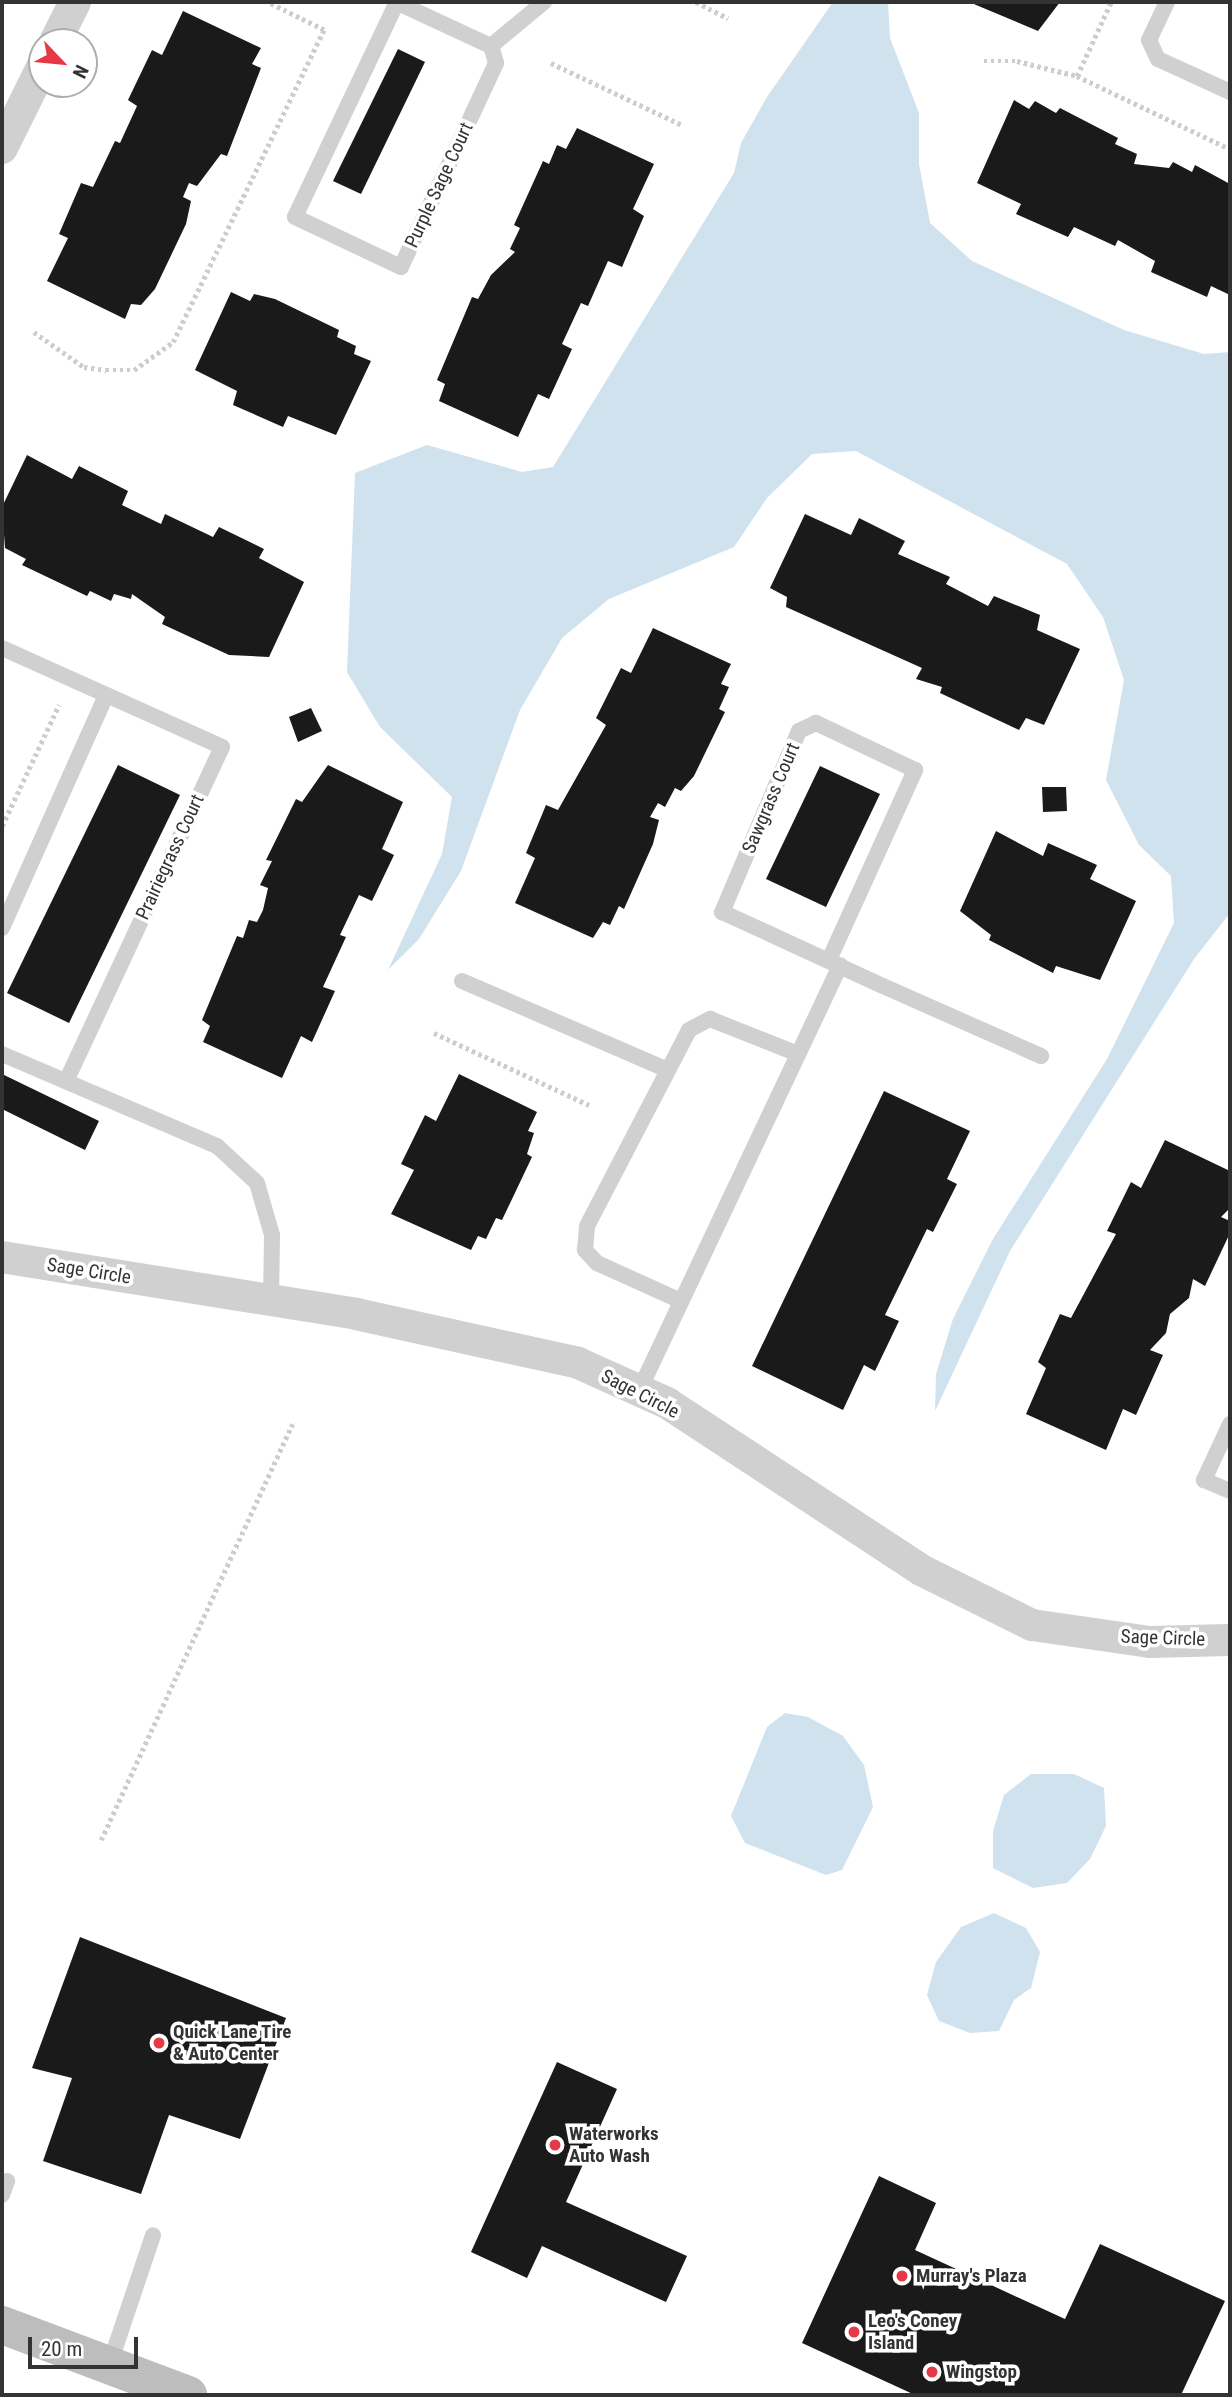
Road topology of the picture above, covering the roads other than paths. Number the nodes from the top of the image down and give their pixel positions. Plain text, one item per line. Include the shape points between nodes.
1 (75, 2) edge
2 (396, 2) edge
3 (544, 2) edge
4 (1167, 2) edge
5 (62, 28) edge
6 (491, 46) junction
7 (1230, 92) edge
8 (28, 95) edge
9 (2, 148) edge
10 (2, 649) edge
11 (106, 695) junction
12 (2, 928) edge
13 (835, 963) junction
14 (462, 981) dead end
15 (2, 1054) edge
16 (798, 1054) junction
17 (1041, 1056) dead end
18 (668, 1070) junction
19 (66, 1081) junction
20 (2, 1257) edge
21 (271, 1300) junction
22 (681, 1301) junction
23 (639, 1391) junction
24 (1230, 1424) edge
25 (1230, 1491) edge
26 (1230, 1640) edge
27 (153, 2235) dead end
28 (2, 2325) edge
29 (109, 2366) junction
30 (188, 2395) edge

1 - 5 street
2 - 6 lane, Purple Sage Court
2 - 6 lane, Purple Sage Court via 295,217 401,267 496,63
3 - 6 lane
4 - 7 lane via 1149,40 1158,59
8 - 9 street
10 - 11 lane, Prairiegrass Court
11 - 12 lane
11 - 19 lane, Prairiegrass Court via 222,747
13 - 13 lane, Sawgrass Court via 722,912 799,731 816,723 915,770
13 - 16 lane, Sawgrass Court
13 - 17 lane, Sawgrass Court
14 - 18 lane
15 - 19 lane
16 - 18 lane via 710,1019 689,1030
16 - 22 lane, Sawgrass Court
18 - 22 lane via 587,1226 585,1251 597,1264
19 - 21 lane via 217,1146 257,1183 272,1236
20 - 21 street, Sage Circle
21 - 23 street, Sage Circle via 578,1363
22 - 23 lane, Sawgrass Court
23 - 26 street, Sage Circle via 921,1570 1032,1625 1150,1642
24 - 25 lane via 1204,1480
27 - 29 lane
28 - 29 main road
29 - 30 main road

